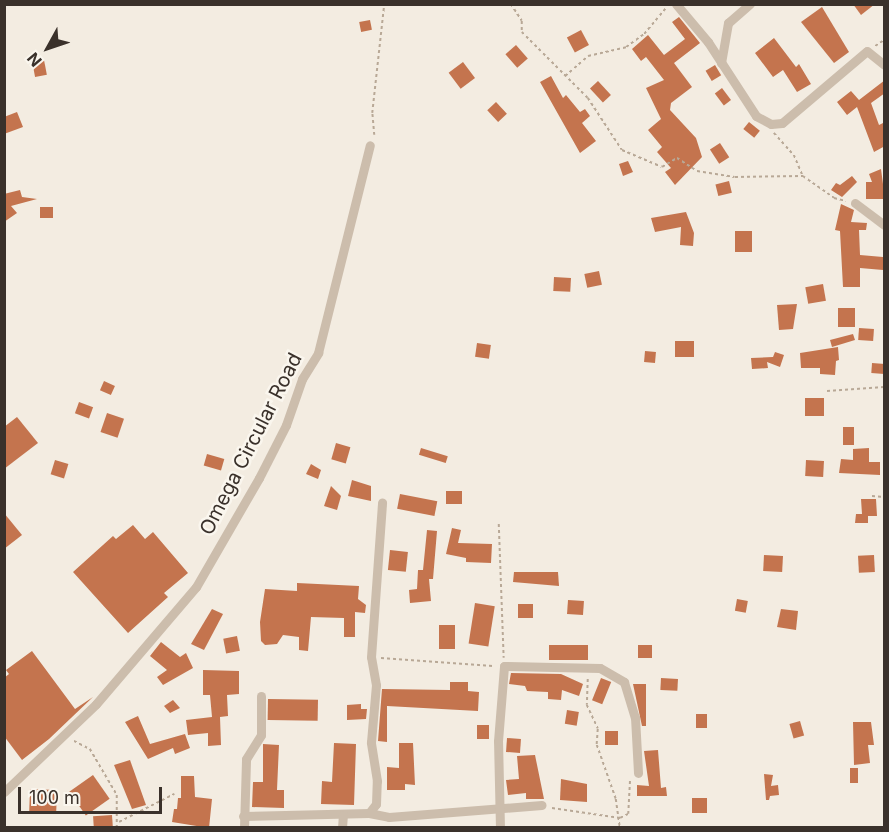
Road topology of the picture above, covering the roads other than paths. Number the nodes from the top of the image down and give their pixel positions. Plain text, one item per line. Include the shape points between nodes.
1 (676, 4) edge
2 (750, 4) edge
3 (721, 63) junction
4 (885, 65) edge
5 (370, 145) dead end
6 (855, 203) road end
7 (885, 225) edge
8 (382, 502) dead end
9 (261, 696) dead end
10 (638, 773) road end
11 (4, 792) edge
12 (542, 805) road end
13 (499, 808) junction
14 (369, 813) junction
15 (343, 815) junction
16 (243, 816) junction
17 (244, 828) edge
18 (342, 828) edge
19 (500, 828) edge

1 - 3 street
2 - 3 street via 728,23
3 - 4 street via 756,116 771,124 782,123 867,51
5 - 11 street, Omega Circular Road via 318,353 302,379 286,425 259,478 196,587 65,736
6 - 7 street
8 - 14 street via 371,657 376,685 371,742 377,781 376,804
9 - 16 street via 261,735 246,759
10 - 13 street via 635,717 624,682 610,671 504,666 500,692
12 - 13 street
13 - 14 street via 389,817
13 - 19 street
14 - 15 street
15 - 16 street
15 - 18 street
16 - 17 street

